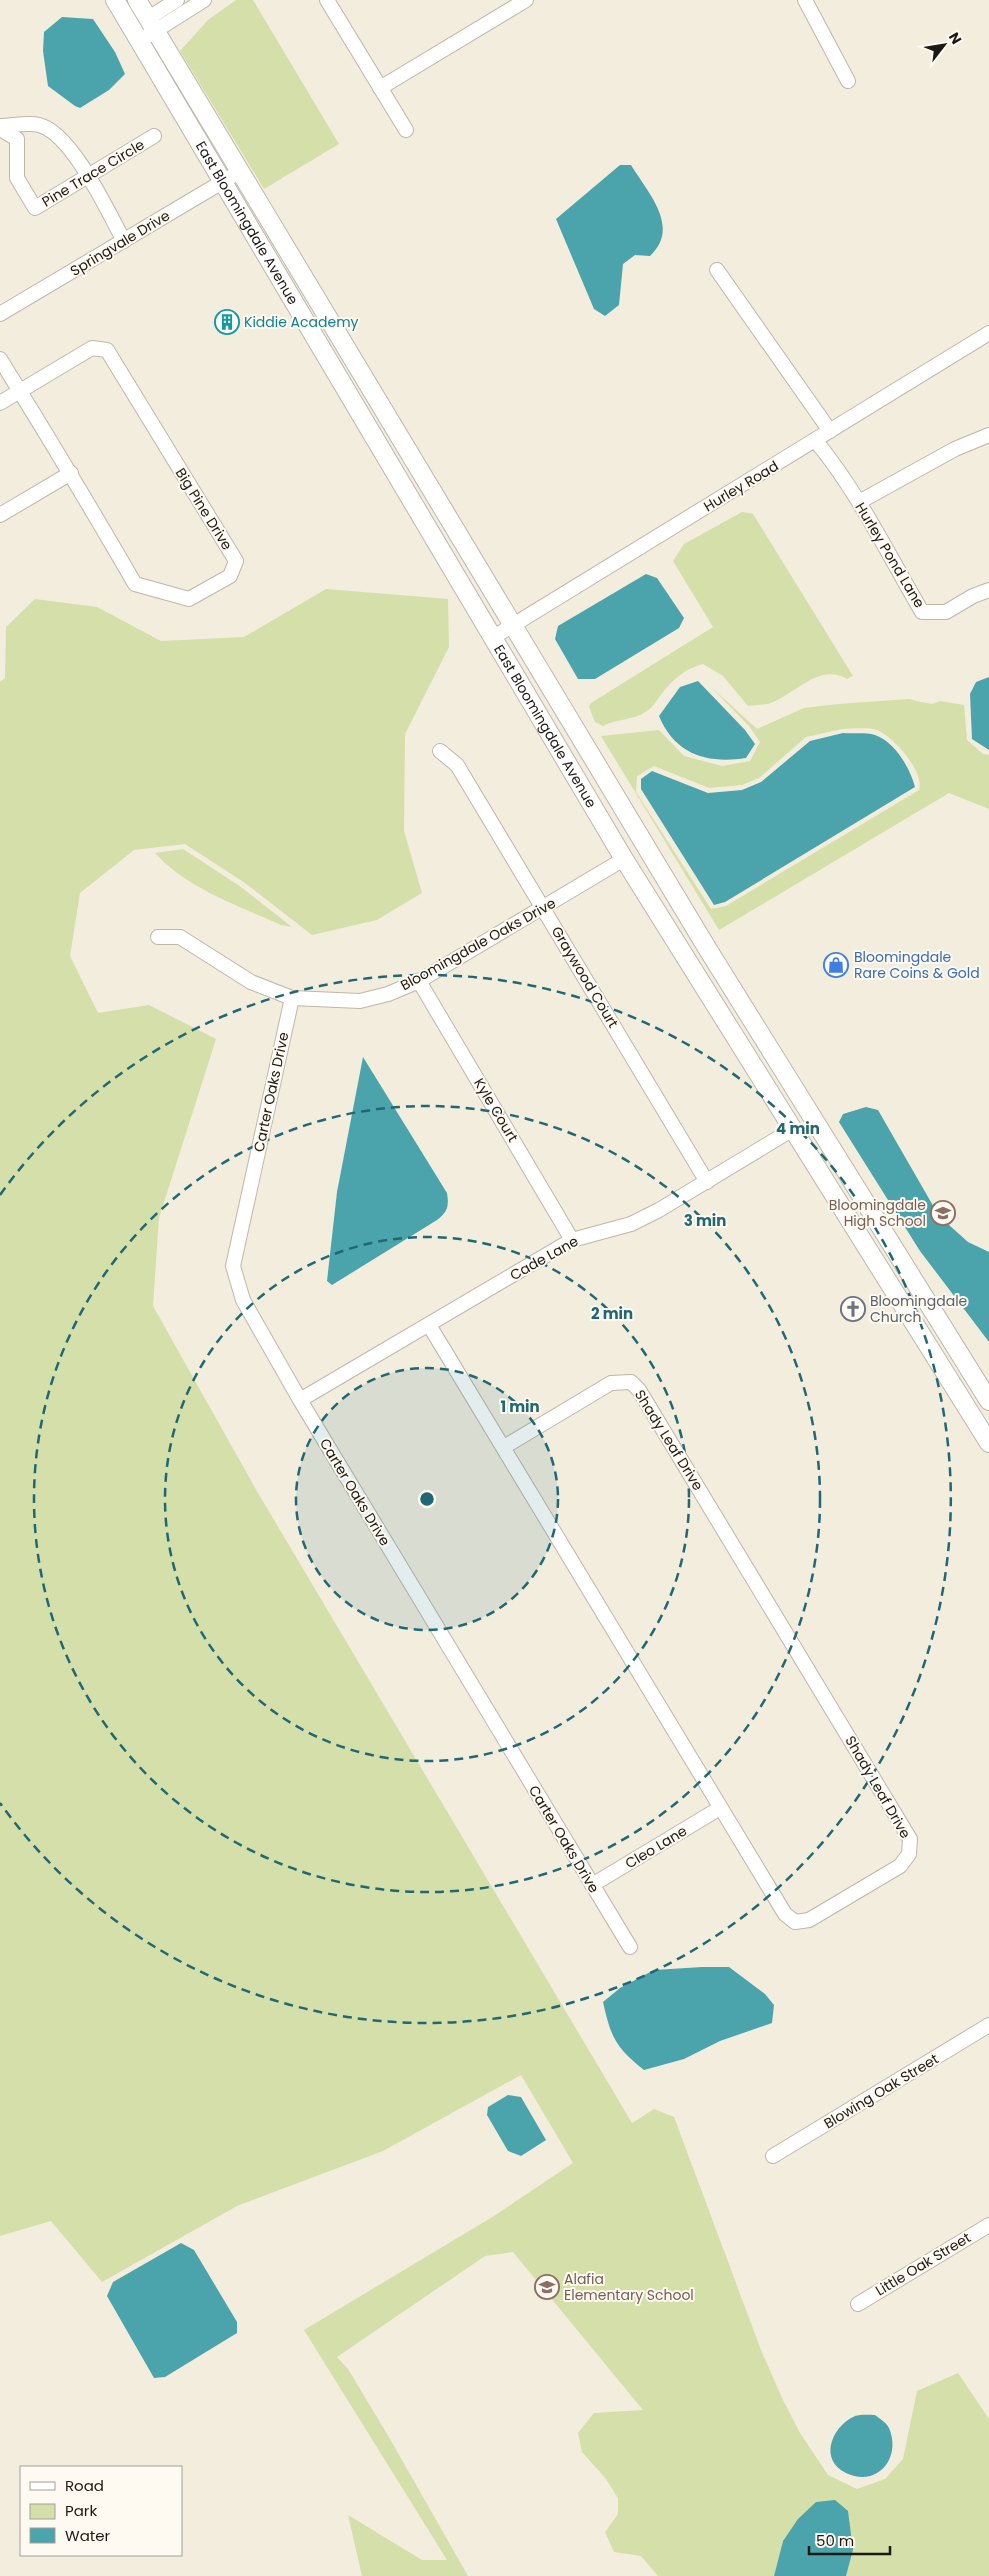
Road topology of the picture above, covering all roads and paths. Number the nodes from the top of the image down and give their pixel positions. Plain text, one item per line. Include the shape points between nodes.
1 (115, 0) edge
2 (137, 0) edge
3 (177, 0) edge
4 (204, 0) edge
5 (327, 0) edge
6 (526, 0) edge
7 (805, 0) edge
8 (151, 25) junction
9 (139, 41) junction
10 (848, 81) dead end
11 (380, 88) junction
12 (0, 127) edge
13 (406, 130) dead end
14 (154, 136) dead end
15 (239, 172) junction
16 (88, 175) junction
17 (223, 182) junction
18 (124, 241) junction
19 (717, 270) dead end
20 (0, 314) edge
21 (989, 333) edge
22 (0, 359) edge
23 (20, 391) junction
24 (0, 403) edge
25 (830, 431) junction
26 (989, 434) edge
27 (815, 440) junction
28 (72, 473) junction
29 (859, 502) junction
30 (0, 515) edge
31 (989, 590) edge
32 (512, 626) junction
33 (492, 638) junction
34 (440, 751) dead end
35 (624, 860) junction
36 (544, 908) junction
37 (158, 937) dead end
38 (707, 948) junction
39 (682, 952) junction
40 (419, 981) junction
41 (292, 998) junction
42 (812, 1116) junction
43 (793, 1128) junction
44 (707, 1182) junction
45 (572, 1240) junction
46 (429, 1325) junction
47 (300, 1400) junction
48 (989, 1401) edge
49 (989, 1443) edge
50 (504, 1447) junction
51 (720, 1808) junction
52 (592, 1885) junction
53 (630, 1947) dead end
54 (989, 2025) edge
55 (773, 2156) dead end
56 (989, 2225) edge
57 (858, 2304) dead end

1 - 9 main road, East Bloomingdale Avenue
2 - 8 main road, East Bloomingdale Avenue
3 - 8 street
4 - 8 street
5 - 11 street
6 - 11 street
7 - 10 street
8 - 9 street
8 - 15 main road, East Bloomingdale Avenue
9 - 17 main road, East Bloomingdale Avenue
11 - 13 street
12 - 16 street via 39,125 68,144
12 - 16 street, Pine Trace Circle via 17,139 17,178 35,208
14 - 16 street, Pine Trace Circle
15 - 17 street, Springvale Drive
15 - 32 main road, East Bloomingdale Avenue
16 - 18 street
17 - 18 street, Springvale Drive
17 - 33 main road, East Bloomingdale Avenue
18 - 20 street, Springvale Drive
19 - 25 street
21 - 25 street, Hurley Road
22 - 23 street, Big Pine Drive
23 - 24 street, Big Pine Drive
23 - 28 street, Big Pine Drive
23 - 28 street, Big Pine Drive via 92,348 107,350 236,560 230,576 189,599 135,584
25 - 27 street, Hurley Road
26 - 29 street
27 - 29 street, Hurley Pond Lane via 837,466
27 - 32 street, Hurley Road
28 - 30 street
29 - 31 street, Hurley Pond Lane via 922,612 946,612
32 - 33 street, Hurley Road
32 - 38 main road, East Bloomingdale Avenue
33 - 35 main road, East Bloomingdale Avenue
34 - 36 street, Graywood Court via 457,765
35 - 36 street, Bloomingdale Oaks Drive
35 - 39 main road, East Bloomingdale Avenue
36 - 40 street, Bloomingdale Oaks Drive
36 - 44 street, Graywood Court
37 - 41 street, Bloomingdale Oaks Drive via 180,937 251,982
38 - 39 main road
38 - 42 main road, East Bloomingdale Avenue
39 - 43 main road, East Bloomingdale Avenue
40 - 41 street, Bloomingdale Oaks Drive via 388,994 360,1000
40 - 45 street, Kyle Court
41 - 47 street, Carter Oaks Drive via 234,1266 243,1300
42 - 43 main road
42 - 48 main road, East Bloomingdale Avenue
43 - 44 street, Cade Lane
43 - 49 main road, East Bloomingdale Avenue
44 - 45 street, Cade Lane via 631,1224
45 - 46 street, Cade Lane
46 - 47 street, Cade Lane
46 - 50 street, Shady Leaf Drive
47 - 52 street, Carter Oaks Drive
50 - 51 street, Shady Leaf Drive
50 - 51 street, Shady Leaf Drive via 611,1383 631,1382 639,1390 910,1839 909,1854 900,1866 809,1920 795,1922 785,1914
51 - 52 street, Cleo Lane
52 - 53 street, Carter Oaks Drive
54 - 55 street, Blowing Oak Street
56 - 57 street, Little Oak Street

